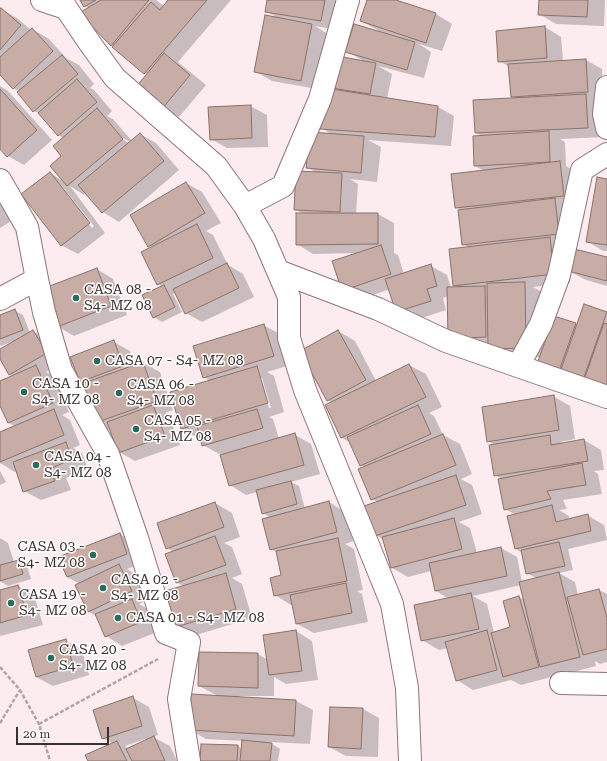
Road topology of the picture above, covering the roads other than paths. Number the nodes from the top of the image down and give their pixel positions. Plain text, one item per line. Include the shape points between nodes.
1 (42, 0) edge
2 (348, 0) edge
3 (64, 4) edge
4 (607, 87) edge
5 (607, 128) edge
6 (607, 154) edge
7 (0, 180) edge
8 (245, 206) junction
9 (278, 272) junction
10 (37, 279) junction
11 (0, 299) edge
12 (518, 366) junction
13 (607, 397) edge
14 (561, 683) dead end
15 (607, 684) edge
16 (189, 761) edge
17 (410, 761) edge

1 - 3 street
2 - 8 street via 320,99 284,186
3 - 8 street via 115,78 216,166
4 - 5 street via 604,114
6 - 12 street via 582,170 559,274 541,324
7 - 10 street via 27,227
8 - 9 street via 264,239
9 - 12 street via 378,309 446,341
9 - 17 street via 289,297 289,338 305,390 392,604 407,688
10 - 11 street
10 - 16 street via 62,370 108,454 138,538 166,633 189,642 178,699
12 - 13 street
14 - 15 street

